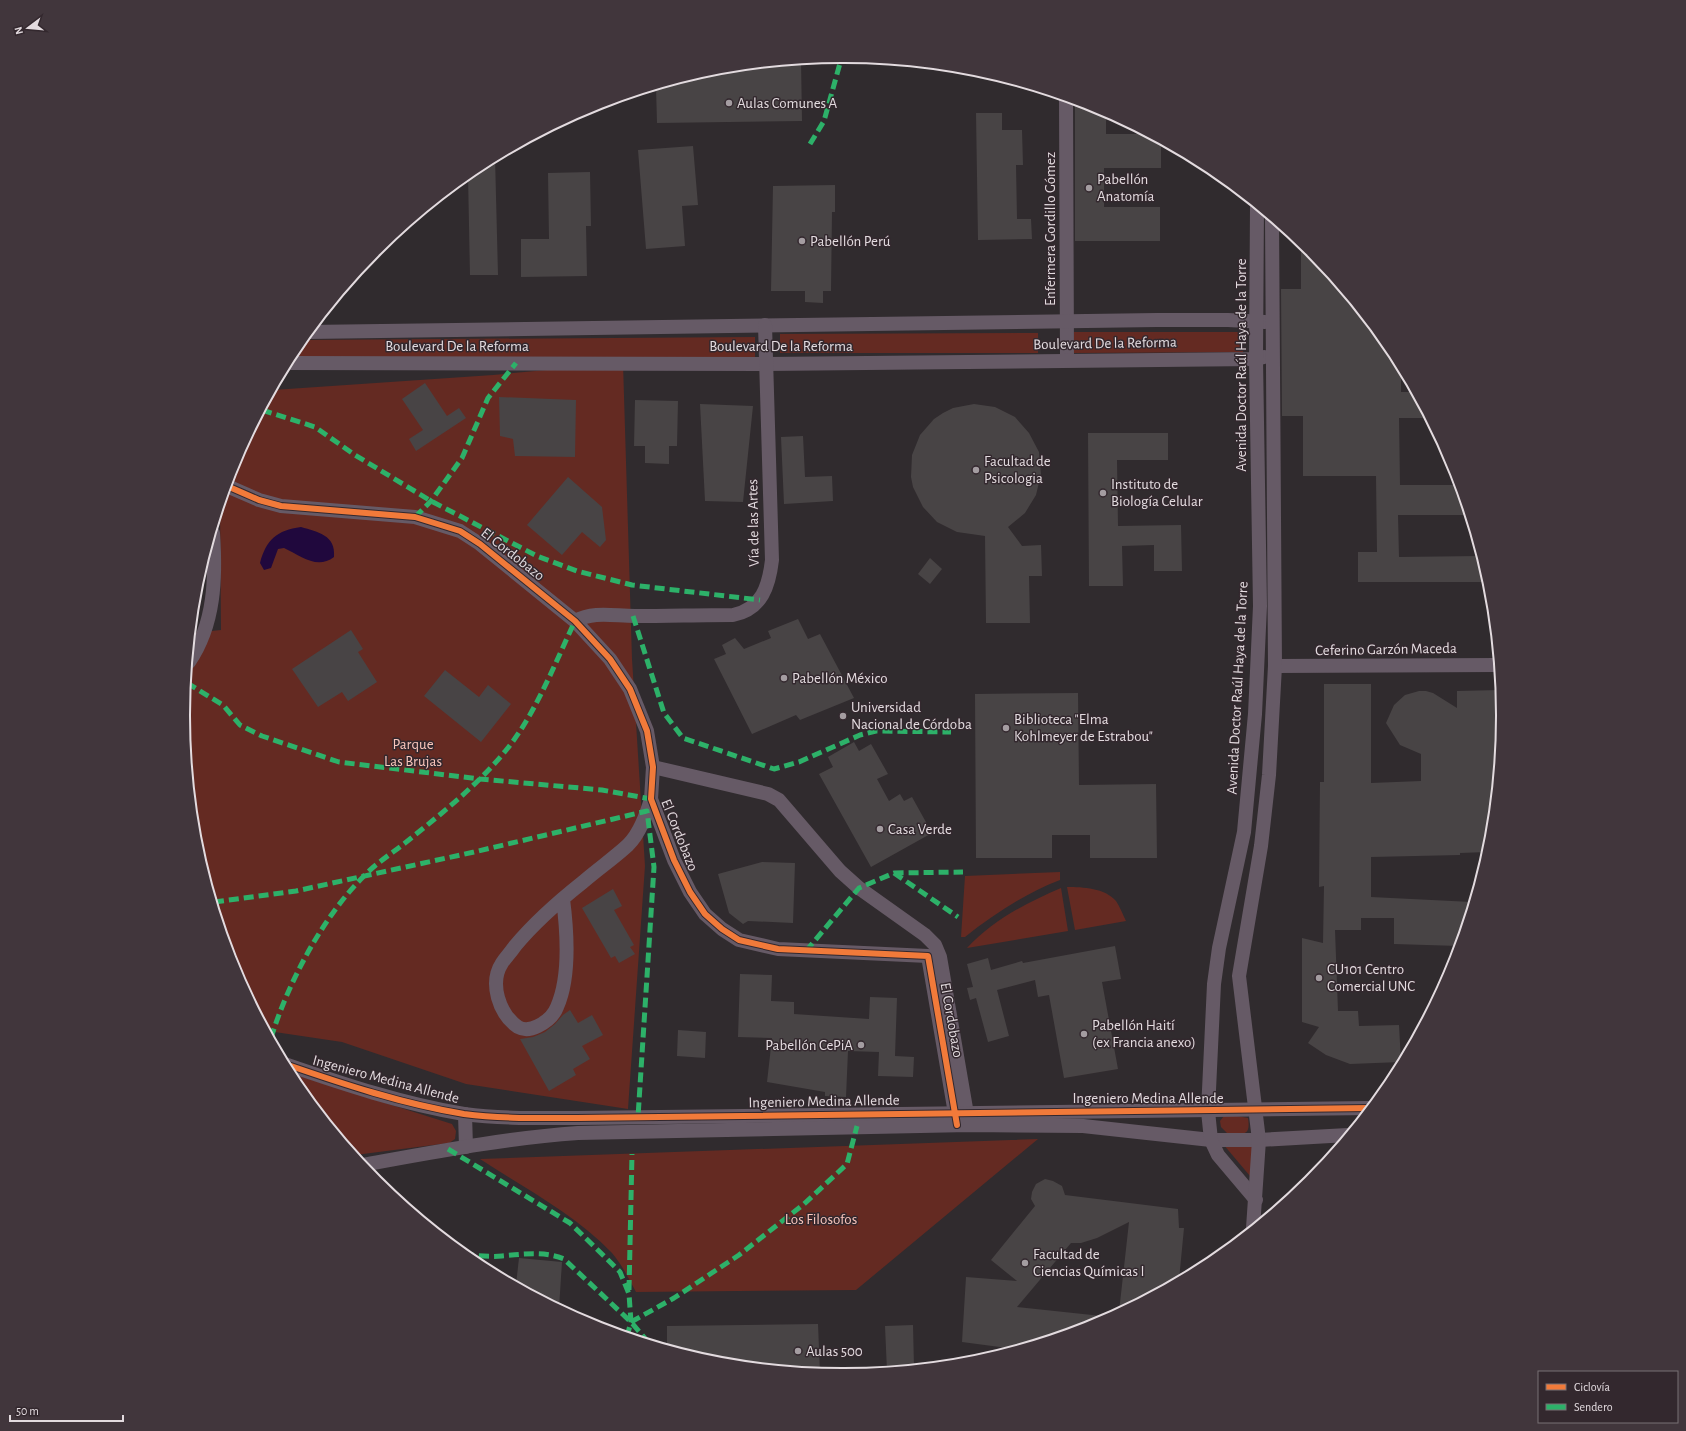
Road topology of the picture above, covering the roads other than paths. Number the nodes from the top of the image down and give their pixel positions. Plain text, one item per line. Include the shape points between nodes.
1 (1066, 103) edge
2 (1257, 212) edge
3 (1272, 224) edge
4 (1067, 322) junction
5 (1256, 322) junction
6 (765, 325) junction
7 (1272, 326) junction
8 (315, 332) edge
9 (1272, 351) junction
10 (1256, 359) junction
11 (1067, 360) junction
12 (294, 363) edge
13 (766, 364) junction
14 (232, 488) edge
15 (213, 547) edge
16 (575, 621) junction
17 (194, 651) edge
18 (1493, 665) edge
19 (1276, 666) junction
20 (653, 767) junction
21 (651, 799) junction
22 (563, 899) junction
23 (934, 957) junction
24 (293, 1067) edge
25 (1364, 1108) edge
26 (1208, 1111) junction
27 (1256, 1111) junction
28 (465, 1114) junction
29 (962, 1119) junction
30 (1343, 1135) edge
31 (1211, 1140) junction
32 (1259, 1140) junction
33 (466, 1147) junction
34 (369, 1164) edge
35 (1256, 1200) junction
36 (1254, 1221) edge

1 - 4 street, Enfermera Gordillo Gómez
2 - 5 street, Avenida Doctor Raúl Haya de la Torre
3 - 7 street, Avenida Doctor Raúl Haya de la Torre
4 - 5 street, Boulevard De la Reforma
4 - 6 street, Boulevard De la Reforma
4 - 11 street, Enfermera Gordillo Gómez
5 - 7 street, Boulevard De la Reforma
5 - 10 street, Avenida Doctor Raúl Haya de la Torre
6 - 8 street, Boulevard De la Reforma
6 - 13 street, Vía de las Artes
7 - 9 street, Avenida Doctor Raúl Haya de la Torre
9 - 10 street, Boulevard De la Reforma
9 - 19 street, Avenida Doctor Raúl Haya de la Torre
10 - 11 street, Boulevard De la Reforma
10 - 26 street, Avenida Doctor Raúl Haya de la Torre via 1260,606 1255,714 1244,832 1219,948 1214,984
11 - 13 street, Boulevard De la Reforma
12 - 13 street, Boulevard De la Reforma
13 - 16 street, Vía de las Artes via 772,560 770,576 760,600 733,615 596,614
14 - 16 street, El Cordobazo via 281,506 415,517 460,531 480,544
15 - 17 street via 213,599 207,623
16 - 20 street, El Cordobazo via 610,659 630,689 647,731
18 - 19 street, Ceferino Garzón Maceda
19 - 27 street, Avenida Doctor Raúl Haya de la Torre via 1269,776 1261,846 1239,976
20 - 21 street, El Cordobazo
20 - 23 street, El Cordobazo via 768,794 779,800 840,871 935,944
21 - 22 street via 629,844
21 - 23 street, El Cordobazo via 674,860 690,892 705,914 739,940 778,949
22 - 22 street via 524,936 502,962 498,972 496,986 504,1013 522,1029 529,1030 538,1026 552,1016 558,1007 566,951
23 - 29 street, El Cordobazo
24 - 28 street, Ingeniero Medina Allende via 359,1088
25 - 27 street, Ingeniero Medina Allende
26 - 27 street, Ingeniero Medina Allende
26 - 29 street, Ingeniero Medina Allende
26 - 31 street, Avenida Doctor Raúl Haya de la Torre
27 - 32 street, Avenida Doctor Raúl Haya de la Torre
28 - 29 street, Ingeniero Medina Allende via 554,1118
28 - 33 street
29 - 31 street, Ingeniero Medina Allende via 1083,1126
29 - 33 street, Ingeniero Medina Allende via 550,1135
30 - 32 street, Ingeniero Medina Allende
31 - 32 street, Ingeniero Medina Allende
31 - 35 street, Avenida Doctor Raúl Haya de la Torre via 1218,1155
32 - 35 street, Avenida Doctor Raúl Haya de la Torre
33 - 34 street, Ingeniero Medina Allende
35 - 36 street, Avenida Doctor Raúl Haya de la Torre

